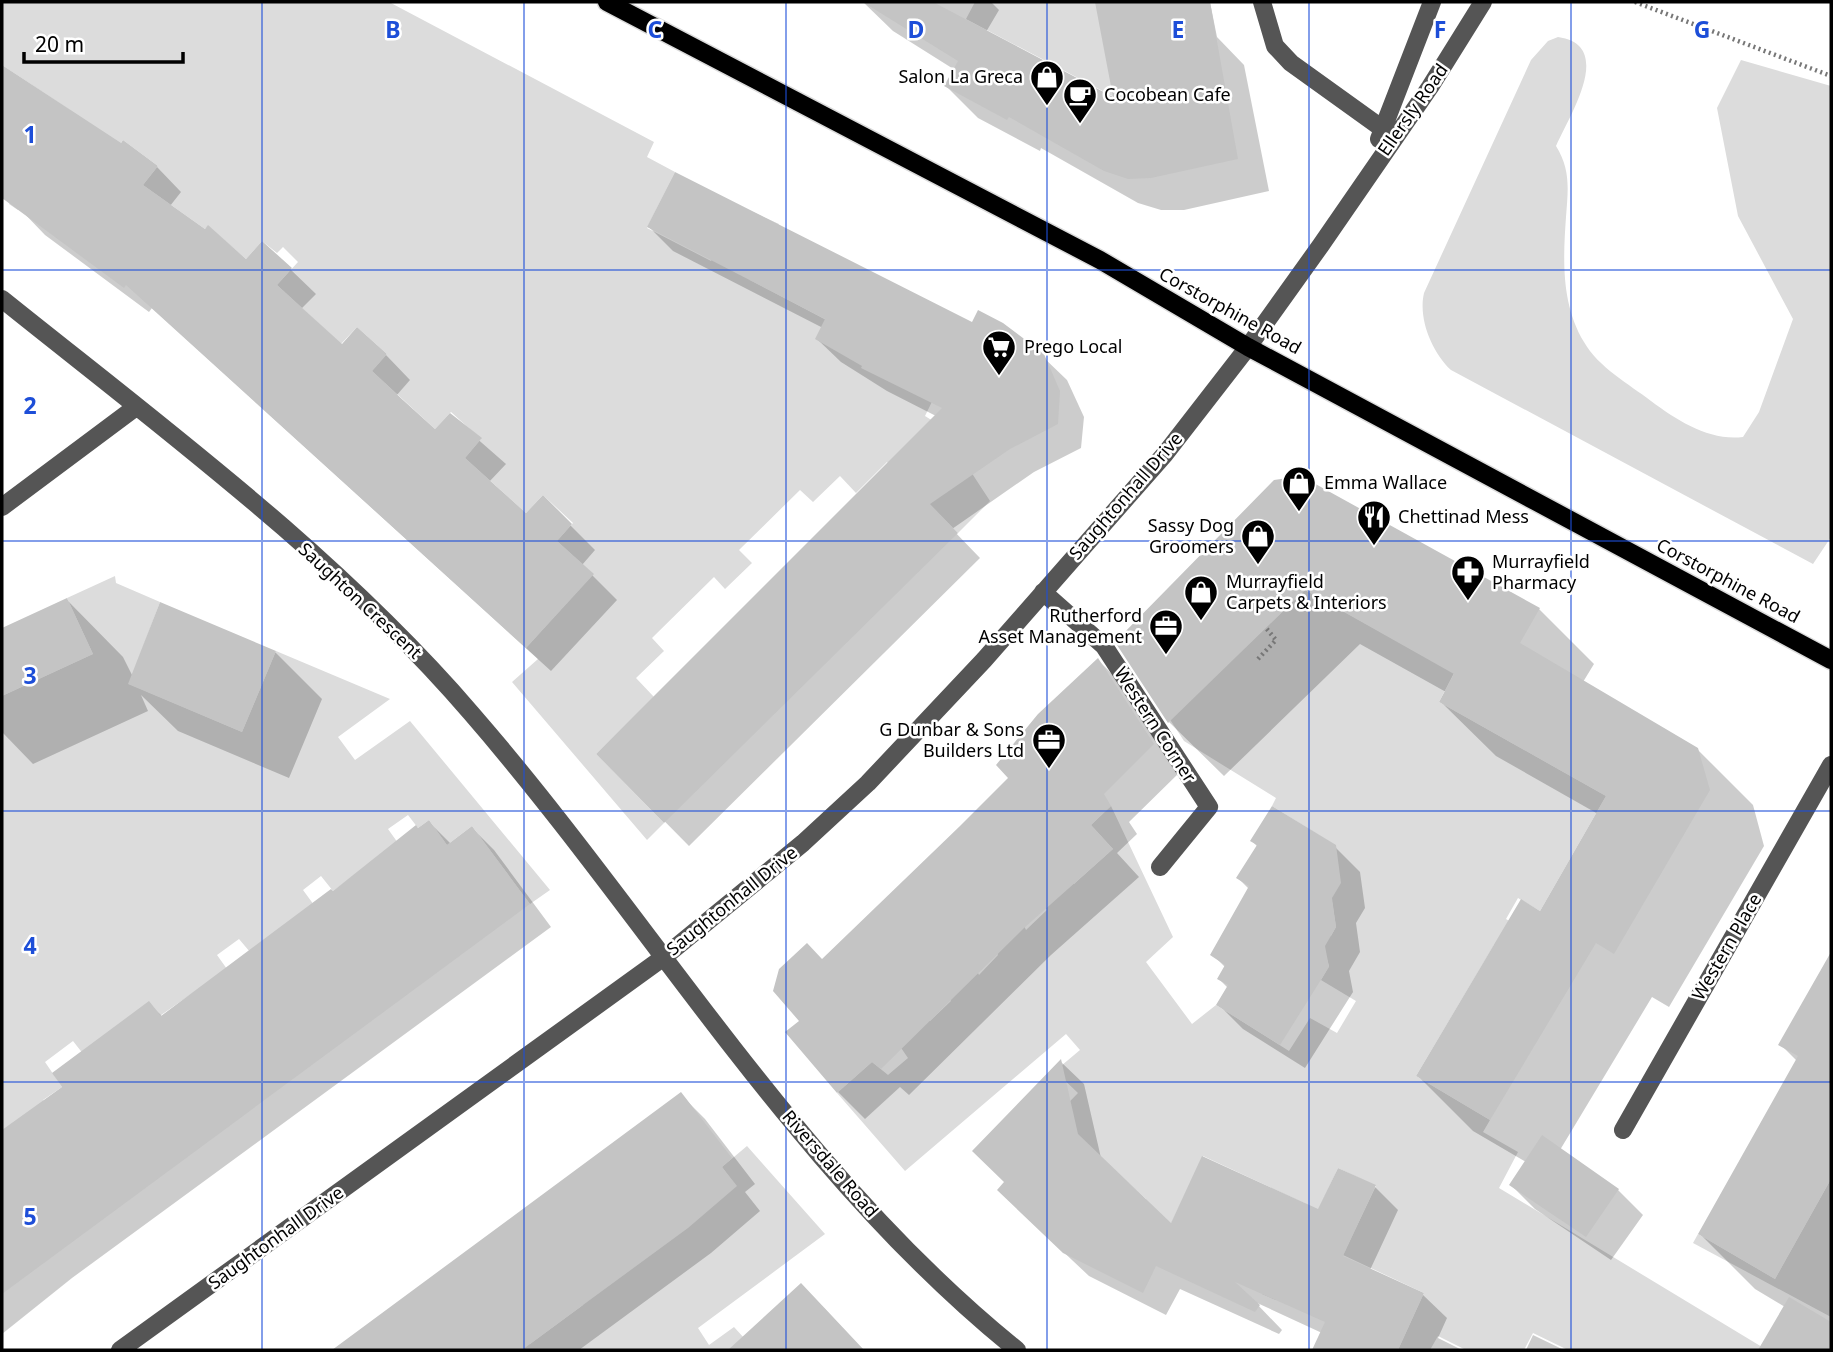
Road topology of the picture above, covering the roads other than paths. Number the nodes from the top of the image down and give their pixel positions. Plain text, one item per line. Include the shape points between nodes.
1 (607, 2) edge
2 (1262, 2) edge
3 (1432, 2) edge
4 (1483, 2) edge
5 (1388, 133) junction
6 (2, 299) edge
7 (1248, 347) junction
8 (136, 407) junction
9 (2, 507) edge
10 (1043, 593) junction
11 (1831, 660) edge
12 (1831, 765) edge
13 (1160, 867) dead end
14 (664, 957) junction
15 (1623, 1130) dead end
16 (120, 1350) edge
17 (1017, 1350) edge

1 - 7 main road, Corstorphine Road via 1100,260
2 - 5 street via 1275,46 1291,63
3 - 5 street, Ellersly Road
4 - 5 street, Ellersly Road via 1430,87
5 - 7 street, Ellersly Road via 1363,182
6 - 8 street, Saughton Crescent
7 - 10 street, Saughtonhall Drive via 1165,454
7 - 11 main road, Corstorphine Road
8 - 9 street
8 - 14 street, Saughton Crescent via 263,511 426,663 538,792
10 - 13 street, Western Corner via 1104,646 1209,807
10 - 14 street, Saughtonhall Drive via 868,783
12 - 15 street, Western Place
14 - 16 street, Saughtonhall Drive
14 - 17 street, Riversdale Road via 772,1098 862,1203 980,1320

